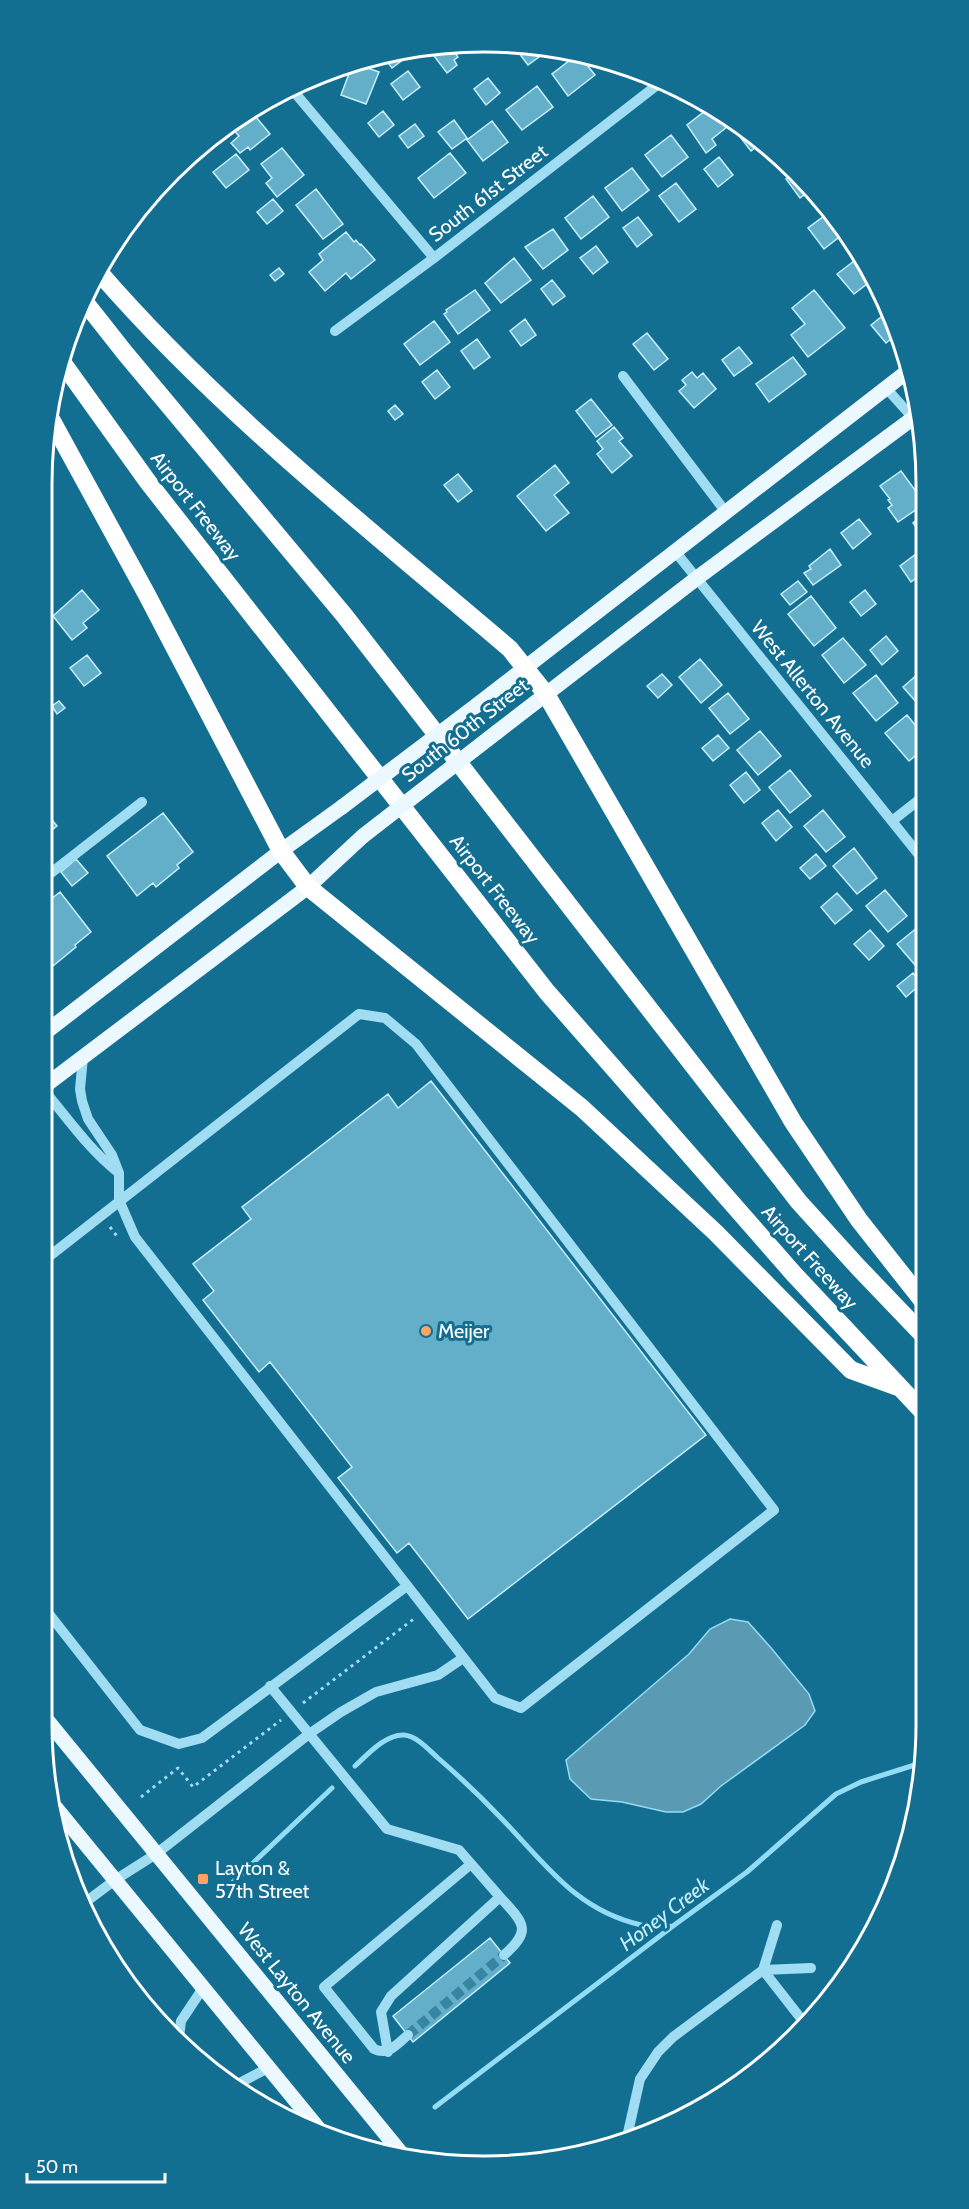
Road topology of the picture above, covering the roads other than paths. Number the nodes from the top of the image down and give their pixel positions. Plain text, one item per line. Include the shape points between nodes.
1 (654, 87) edge
2 (297, 95) edge
3 (434, 258) junction
4 (105, 278) edge
5 (90, 308) edge
6 (335, 331) dead end
7 (68, 370) edge
8 (902, 375) edge
9 (623, 376) dead end
10 (886, 388) junction
11 (910, 411) edge
12 (912, 425) edge
13 (56, 428) edge
14 (725, 511) junction
15 (674, 550) junction
16 (697, 578) junction
17 (524, 666) junction
18 (546, 694) junction
19 (142, 802) dead end
20 (916, 802) edge
21 (892, 821) junction
22 (281, 851) junction
23 (916, 851) edge
24 (52, 870) edge
25 (308, 887) junction
26 (52, 1027) edge
27 (83, 1057) junction
28 (52, 1080) edge
29 (52, 1101) edge
30 (119, 1173) junction
31 (119, 1200) junction
32 (52, 1254) edge
33 (916, 1292) edge
34 (916, 1328) edge
35 (901, 1389) junction
36 (916, 1405) edge
37 (407, 1586) junction
38 (52, 1618) edge
39 (463, 1658) junction
40 (270, 1686) junction
41 (52, 1726) edge
42 (309, 1734) junction
43 (63, 1816) edge
44 (156, 1854) junction
45 (471, 1864) junction
46 (115, 1880) junction
47 (500, 1897) junction
48 (89, 1899) edge
49 (777, 1925) dead end
50 (504, 1955) tunnel mouth
51 (811, 1968) dead end
52 (763, 1970) junction
53 (203, 1988) junction
54 (801, 2018) edge
55 (180, 2031) edge
56 (408, 2035) tunnel mouth
57 (388, 2052) junction
58 (268, 2068) junction
59 (242, 2082) edge
60 (312, 2121) edge
61 (628, 2132) edge
62 (396, 2147) edge

1 - 3 street, South 61st Street
2 - 3 street
3 - 6 street, South 61st Street
4 - 17 highway via 211,390 510,649
5 - 34 highway, Airport Freeway via 344,615 799,1202
7 - 35 highway, Airport Freeway via 148,482 547,992
8 - 10 main road, South 60th Street
9 - 14 street
10 - 11 street
10 - 14 main road, South 60th Street
12 - 16 main road, South 60th Street
13 - 22 highway
14 - 15 main road, South 60th Street
15 - 16 street, West Allerton Avenue
15 - 17 main road, South 60th Street
16 - 18 main road, South 60th Street
16 - 21 street, West Allerton Avenue
17 - 18 highway
17 - 22 main road, South 60th Street, bridge
18 - 25 main road, South 60th Street, bridge via 363,836
18 - 33 highway via 793,1122 859,1220
19 - 24 street
20 - 21 street
21 - 23 street, West Allerton Avenue
22 - 25 highway
22 - 26 main road, South 60th Street
25 - 27 main road, South 60th Street
25 - 35 highway via 582,1108 716,1233 851,1370
27 - 28 main road, South 60th Street
27 - 30 street via 82,1101
29 - 30 street
30 - 31 street
31 - 32 street
31 - 37 street via 135,1237
31 - 39 street via 359,1014 385,1018 416,1044 774,1510 521,1708 495,1698
35 - 36 highway, Airport Freeway
37 - 39 street
37 - 40 street
38 - 40 street via 140,1730 179,1744 202,1738
39 - 42 street via 438,1675 376,1692
40 - 42 street
41 - 44 main road, West Layton Avenue
42 - 44 street
42 - 45 street via 387,1829 459,1850
43 - 46 main road
44 - 46 street
44 - 62 main road, West Layton Avenue
45 - 47 street
45 - 57 street via 324,1987 374,2049
46 - 48 street
46 - 53 main road
47 - 50 street via 523,1929 519,1943
47 - 57 street via 391,1995 381,2012
49 - 52 street
51 - 52 street
52 - 54 street
52 - 61 street via 658,2052 640,2079
53 - 55 street via 181,2021
53 - 58 main road
56 - 57 street
58 - 59 street
58 - 60 main road

